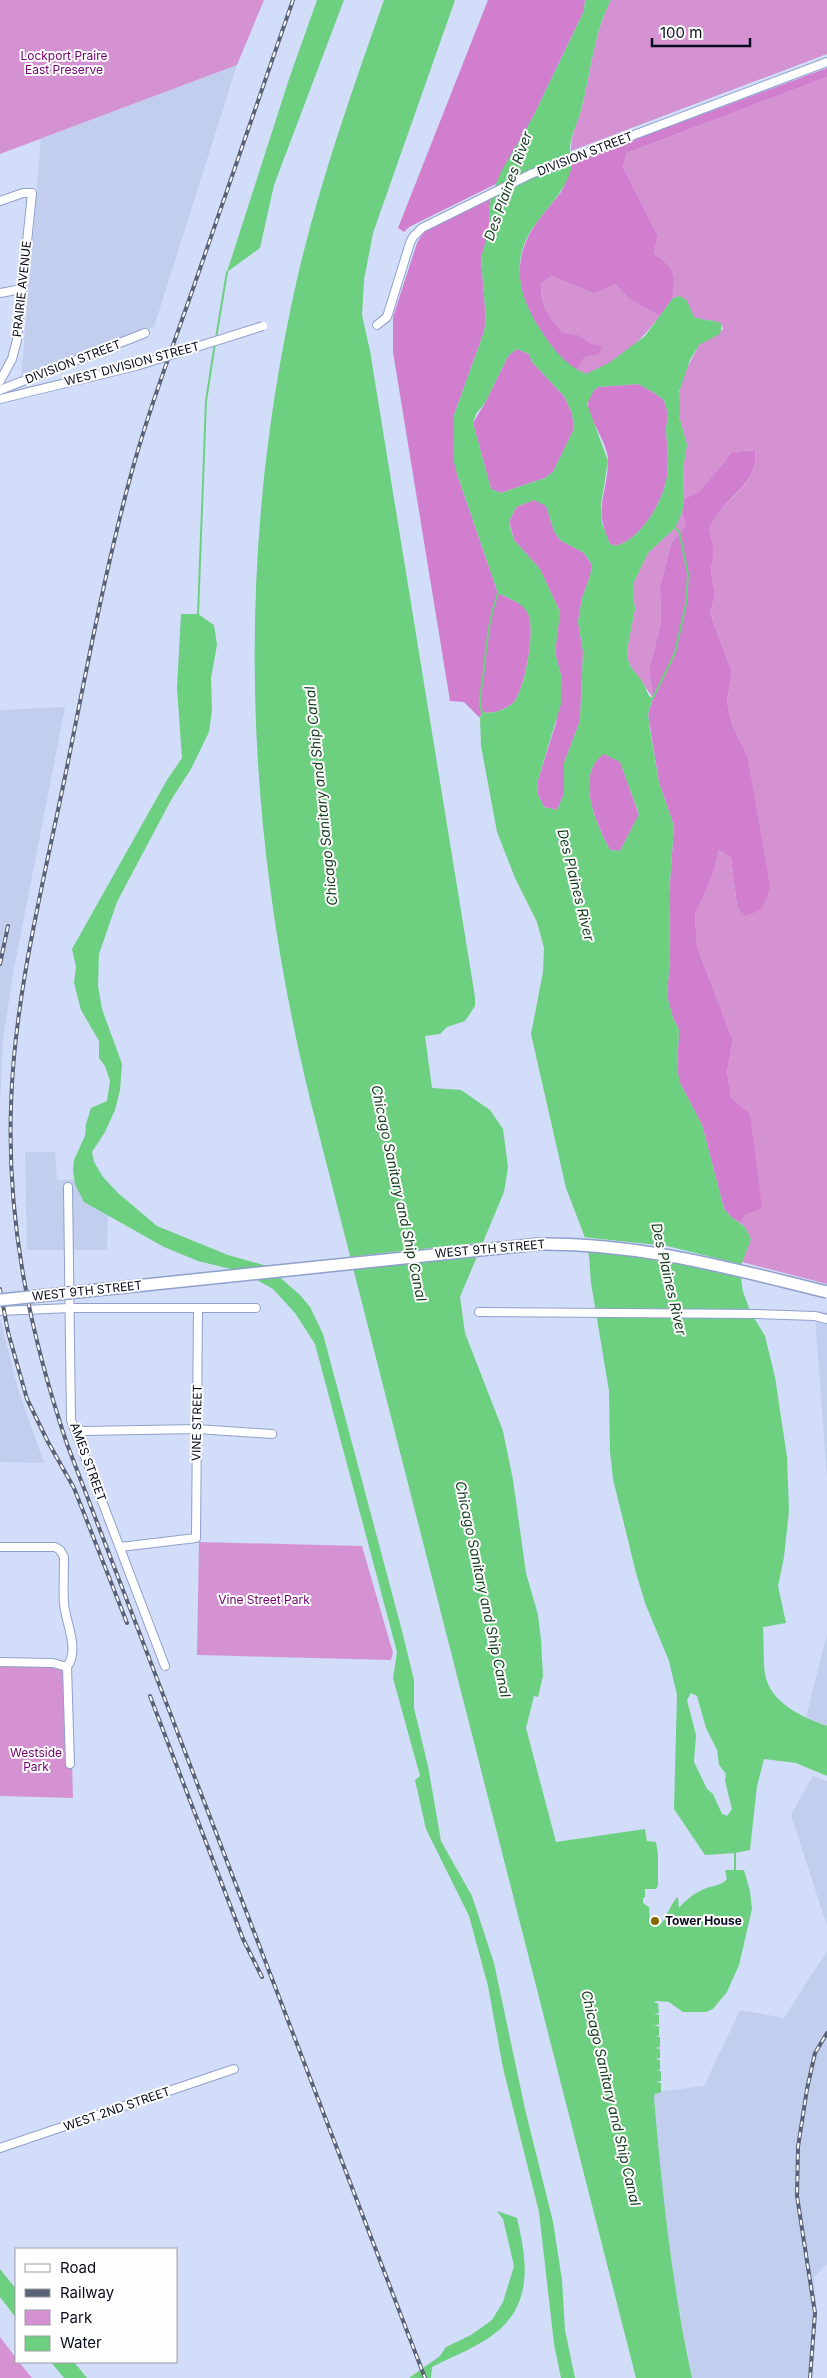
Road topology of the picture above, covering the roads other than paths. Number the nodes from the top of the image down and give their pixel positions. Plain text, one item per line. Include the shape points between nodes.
1 (827, 62) edge
2 (0, 201) edge
3 (22, 290) junction
4 (0, 293) edge
5 (377, 325) dead end
6 (262, 326) dead end
7 (145, 334) dead end
8 (0, 382) edge
9 (0, 390) edge
10 (0, 399) edge
11 (68, 1187) dead end
12 (827, 1292) edge
13 (0, 1300) edge
14 (71, 1308) junction
15 (198, 1308) junction
16 (256, 1308) dead end
17 (0, 1310) edge
18 (479, 1312) dead end
19 (827, 1319) edge
20 (74, 1428) junction
21 (197, 1429) junction
22 (272, 1434) dead end
23 (0, 1547) edge
24 (120, 1547) junction
25 (0, 1662) edge
26 (166, 1666) dead end
27 (67, 1667) junction
28 (70, 1764) dead end
29 (234, 2069) dead end
30 (0, 2148) edge

1 - 5 street, DIVISION STREET via 531,174 422,228 410,243 387,317
2 - 3 street, PRAIRIE AVENUE via 23,192 32,193
3 - 4 street
3 - 8 street, PRAIRIE AVENUE via 17,340
6 - 10 street, WEST DIVISION STREET, bridge via 136,366
7 - 9 street, DIVISION STREET
11 - 14 street, AMES STREET
12 - 13 main road, WEST 9TH STREET, bridge via 668,1254 578,1243 493,1247
14 - 15 street, WEST 9TH STREET
14 - 17 street, WEST 9TH STREET
14 - 20 street, AMES STREET via 71,1420
15 - 16 street, WEST 9TH STREET
15 - 21 street, VINE STREET
18 - 19 street via 756,1314
20 - 21 street via 83,1431
20 - 24 street, AMES STREET
21 - 22 street
21 - 24 street, VINE STREET via 196,1538
23 - 27 street via 55,1548 64,1557 64,1606 72,1644 72,1660
24 - 26 street, AMES STREET
25 - 27 street via 53,1663
27 - 28 street
29 - 30 street, WEST 2ND STREET

